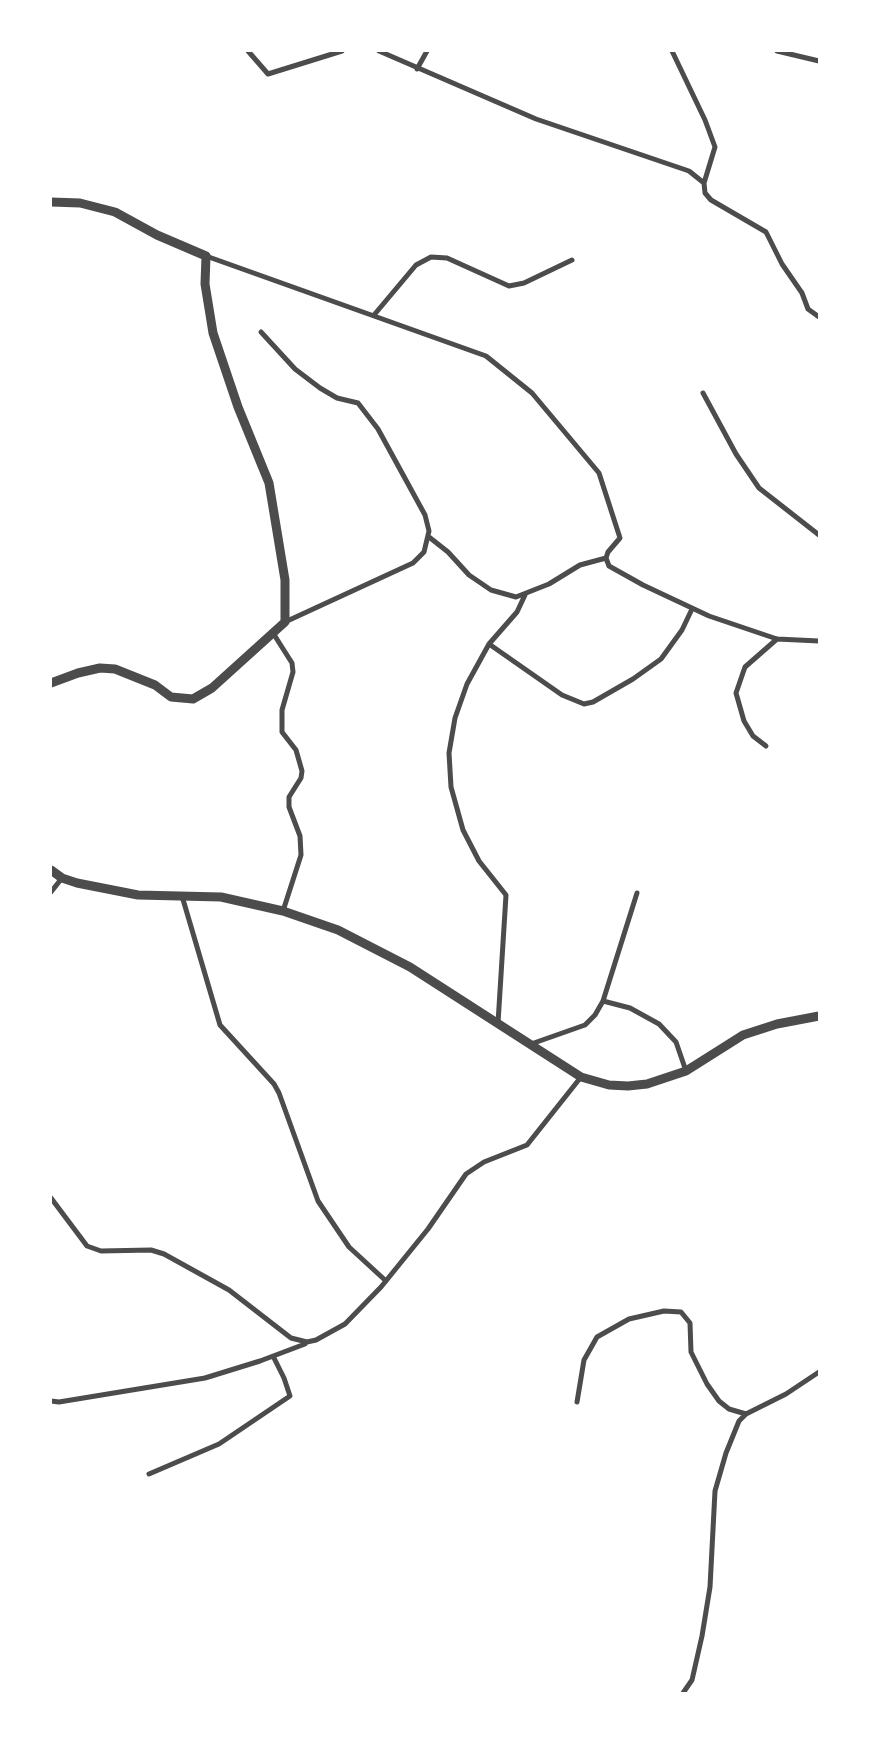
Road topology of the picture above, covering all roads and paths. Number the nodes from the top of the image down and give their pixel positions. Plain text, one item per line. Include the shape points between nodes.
1 (248, 51) edge
2 (342, 51) edge
3 (379, 51) edge
4 (427, 51) edge
5 (672, 51) edge
6 (777, 51) edge
7 (819, 61) edge
8 (417, 69) junction
9 (704, 183) junction
10 (51, 202) edge
11 (206, 256) junction
12 (572, 260) dead end
13 (374, 315) junction
14 (819, 317) edge
15 (261, 332) dead end
16 (703, 393) dead end
17 (819, 535) edge
18 (429, 537) junction
19 (606, 558) junction
20 (525, 595) junction
21 (692, 609) junction
22 (285, 622) junction
23 (273, 633) junction
24 (777, 638) junction
25 (819, 641) edge
26 (489, 644) junction
27 (51, 683) edge
28 (766, 746) dead end
29 (51, 870) edge
30 (62, 878) junction
31 (51, 892) edge
32 (637, 894) dead end
33 (182, 896) junction
34 (283, 910) junction
35 (604, 1001) junction
36 (819, 1016) edge
37 (498, 1023) junction
38 (531, 1044) junction
39 (686, 1071) junction
40 (581, 1077) junction
41 (51, 1198) edge
42 (386, 1282) junction
43 (307, 1342) junction
44 (273, 1356) junction
45 (818, 1373) edge
46 (51, 1401) edge
47 (577, 1402) dead end
48 (746, 1414) junction
49 (148, 1474) dead end
50 (684, 1693) edge

1 - 2 street via 268,74
3 - 8 street
4 - 8 street
5 - 9 street via 715,147
6 - 7 street
8 - 9 street via 536,119 689,171
9 - 14 street via 710,200 766,232 808,309
10 - 11 street via 80,203 115,212
11 - 13 street
11 - 22 street via 205,284 213,332 238,407 269,483 285,580
12 - 13 street via 524,284 509,286 447,258 431,257 416,265
13 - 19 street via 486,356 532,393 599,472 620,538
15 - 18 street via 295,369 320,388 337,398 358,403 378,429 425,515
16 - 17 street via 736,454 759,488
18 - 20 street via 469,575 491,590 506,595
18 - 22 street via 424,552 413,563
19 - 20 street via 580,565
19 - 21 street via 609,566
20 - 26 street via 517,612
21 - 24 street
21 - 26 street via 682,630 661,658 633,679 584,704 562,695
22 - 23 street
23 - 27 street via 212,688 193,699 171,697 155,685 115,669 100,668
23 - 34 street via 292,663 293,672 282,710 282,732 296,750 302,771 289,797 289,807 300,836 301,855
24 - 25 street
24 - 28 street via 745,667 736,693 744,721 753,736
26 - 37 street via 460,701 451,735 449,770 454,803 466,838 479,861 506,894
29 - 30 street
30 - 31 street
30 - 33 street via 138,895
32 - 35 street
33 - 34 street via 221,897
33 - 42 street via 220,1026 274,1084 318,1201 349,1247
34 - 37 street via 374,947
35 - 38 street via 585,1025
35 - 39 street via 630,1008 659,1024 676,1042
36 - 39 street via 743,1035
37 - 38 street
38 - 40 street
39 - 40 street via 647,1084 628,1086 609,1085
40 - 42 street via 527,1145 484,1162 466,1174
41 - 43 street via 86,1246 101,1251 151,1250 164,1254 229,1290 291,1338
42 - 43 street via 345,1324
43 - 44 street
44 - 46 street via 205,1378
44 - 49 street via 290,1396 219,1444
45 - 48 street
47 - 48 street via 584,1360 597,1337 630,1319 664,1311 680,1312 690,1323 690,1352 706,1384 729,1409
48 - 50 street via 739,1421 726,1453 715,1491 702,1636 692,1680

